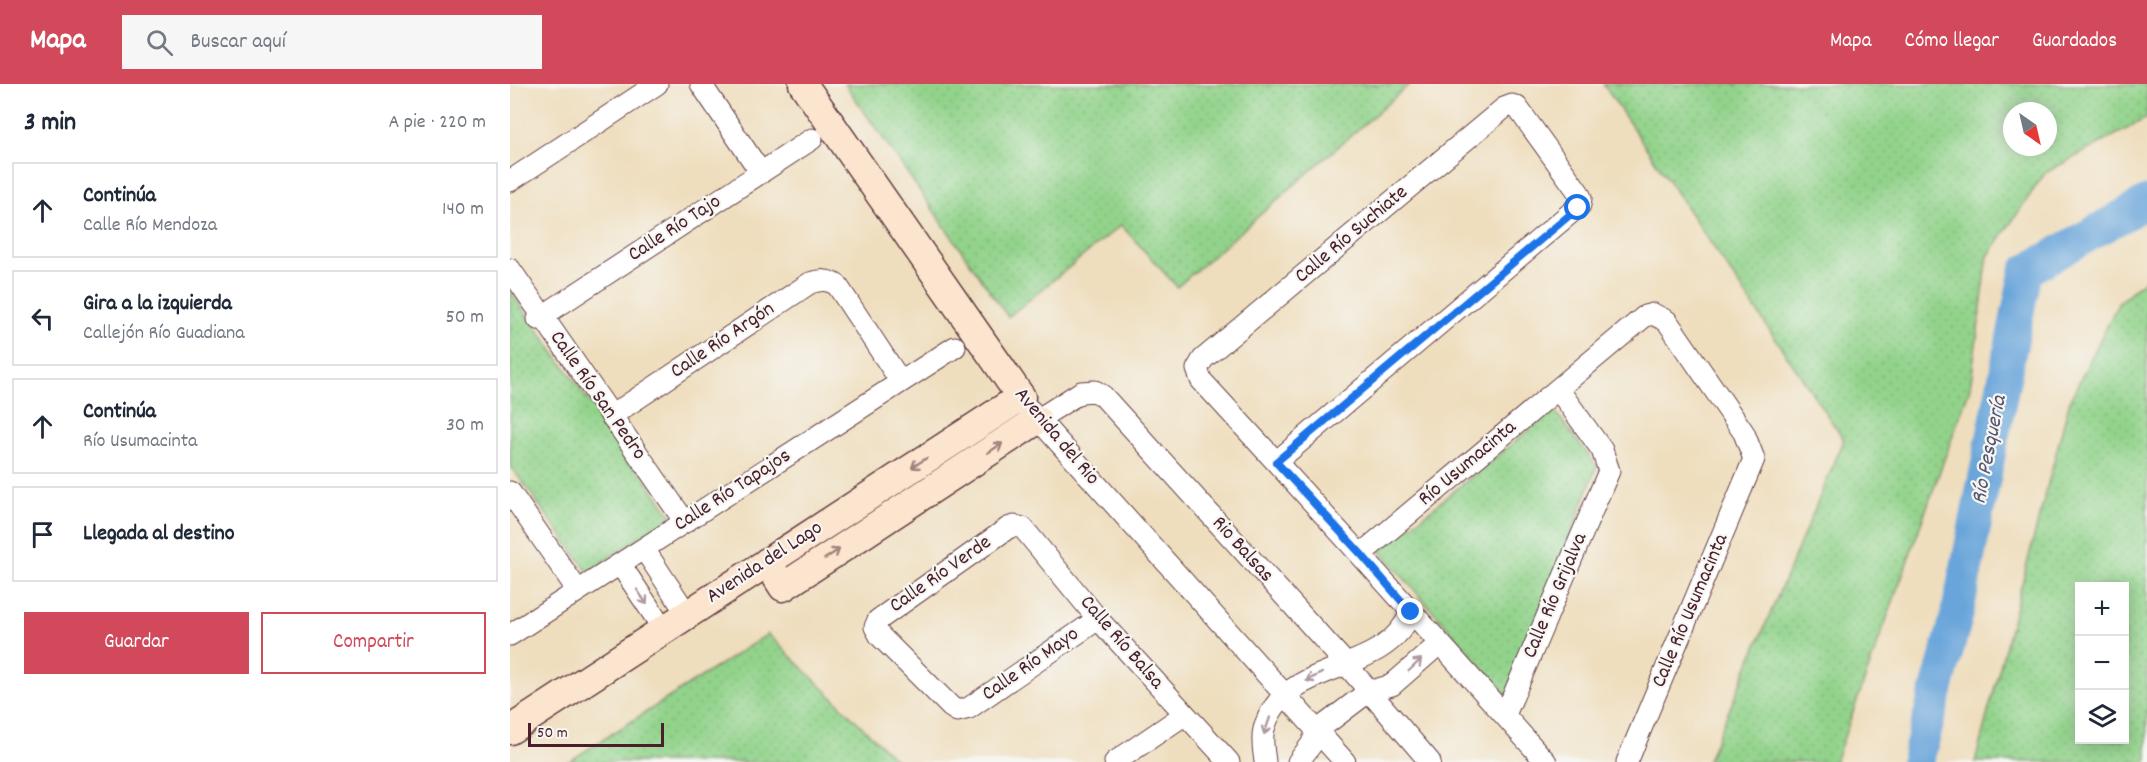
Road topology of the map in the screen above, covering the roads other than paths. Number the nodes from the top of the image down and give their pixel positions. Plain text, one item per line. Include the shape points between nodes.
1 (657, 84) edge
2 (701, 84) edge
3 (803, 84) edge
4 (812, 140) dead end
5 (761, 173) junction
6 (510, 180) edge
7 (510, 269) edge
8 (540, 318) junction
9 (955, 346) dead end
10 (901, 382) junction
11 (1558, 389) junction
12 (1021, 397) junction
13 (611, 416) junction
14 (1037, 420) junction
15 (1754, 459) joint
16 (1276, 462) junction
17 (510, 492) edge
18 (685, 522) junction
19 (1014, 526) joint
20 (644, 549) junction
21 (1361, 554) junction
22 (767, 562) junction
23 (620, 564) junction
24 (578, 591) junction
25 (1411, 612) junction
26 (1098, 619) junction
27 (676, 622) junction
28 (510, 636) edge
29 (1439, 644) junction
30 (1346, 664) junction
31 (1368, 692) junction
32 (1284, 694) junction
33 (963, 711) joint
34 (1184, 715) junction
35 (1504, 715) junction
36 (510, 730) edge
37 (1318, 730) junction
38 (1115, 762) edge
39 (1229, 762) edge
40 (1265, 762) edge
41 (1298, 762) edge
42 (1346, 762) edge
43 (1430, 762) edge
44 (1546, 762) edge
45 (1627, 762) edge

1 - 6 street
2 - 5 street
3 - 12 street, Avenida del Rio
4 - 5 street, Calle Río Tajo
5 - 8 street, Calle Río Tajo
7 - 8 street, Calle Río San Pedro
8 - 13 street, Calle Río San Pedro
9 - 10 street, Calle Río Tapajos
10 - 13 street, Calle Río Argón via 837,285 829,280 810,283
10 - 18 street, Calle Río Tapajos
11 - 15 street, Río Usumacinta via 1645,316 1660,316 1744,433
11 - 21 street, Río Usumacinta
11 - 35 street, Calle Río Grijalva via 1602,450 1609,471
12 - 14 street, Avenida del Rio
12 -> 22 street, Avenida del Lago
13 - 18 street, Calle Río San Pedro
22 -> 14 street, Avenida del Lago via 783,586
14 - 30 street, Rio Balsas via 1081,392 1095,391 1103,396
14 - 32 street, Avenida del Rio
15 - 45 street, Calle Río Usumacinta
16 - 16 street, Calle Río Suchiate via 1578,208 1579,193 1517,107 1504,108 1203,359 1197,369 1201,380
16 - 21 street
17 - 24 street
18 - 20 street, Calle Río Tapajos
19 - 26 street, Calle Río Balsa via 1023,528
19 - 33 street, Calle Río Verde via 875,623 876,630 951,707
20 - 23 street, Calle Río Tapajos
20 - 27 street
21 - 25 street
22 - 27 street, Avenida del Lago
23 - 24 street, Calle Río Tapajos
23 -> 27 street
24 - 28 street, Calle Río Tapajos
25 - 29 street
25 - 30 street via 1396,638 1381,650
26 - 33 street, Calle Río Mayo
26 - 34 street, Calle Río Balsa
27 - 36 street, Avenida del Lago
31 -> 29 street via 1392,686
29 - 35 street
30 - 31 street, Rio Balsas
30 -> 32 street
31 - 37 street
31 - 43 street, Rio Balsas
32 - 37 street, Avenida del Rio
32 -> 40 street via 1263,731
34 - 38 street
34 - 39 street, Calle Río Balsa
35 - 44 street
37 - 41 street
37 - 42 street, Avenida del Rio

